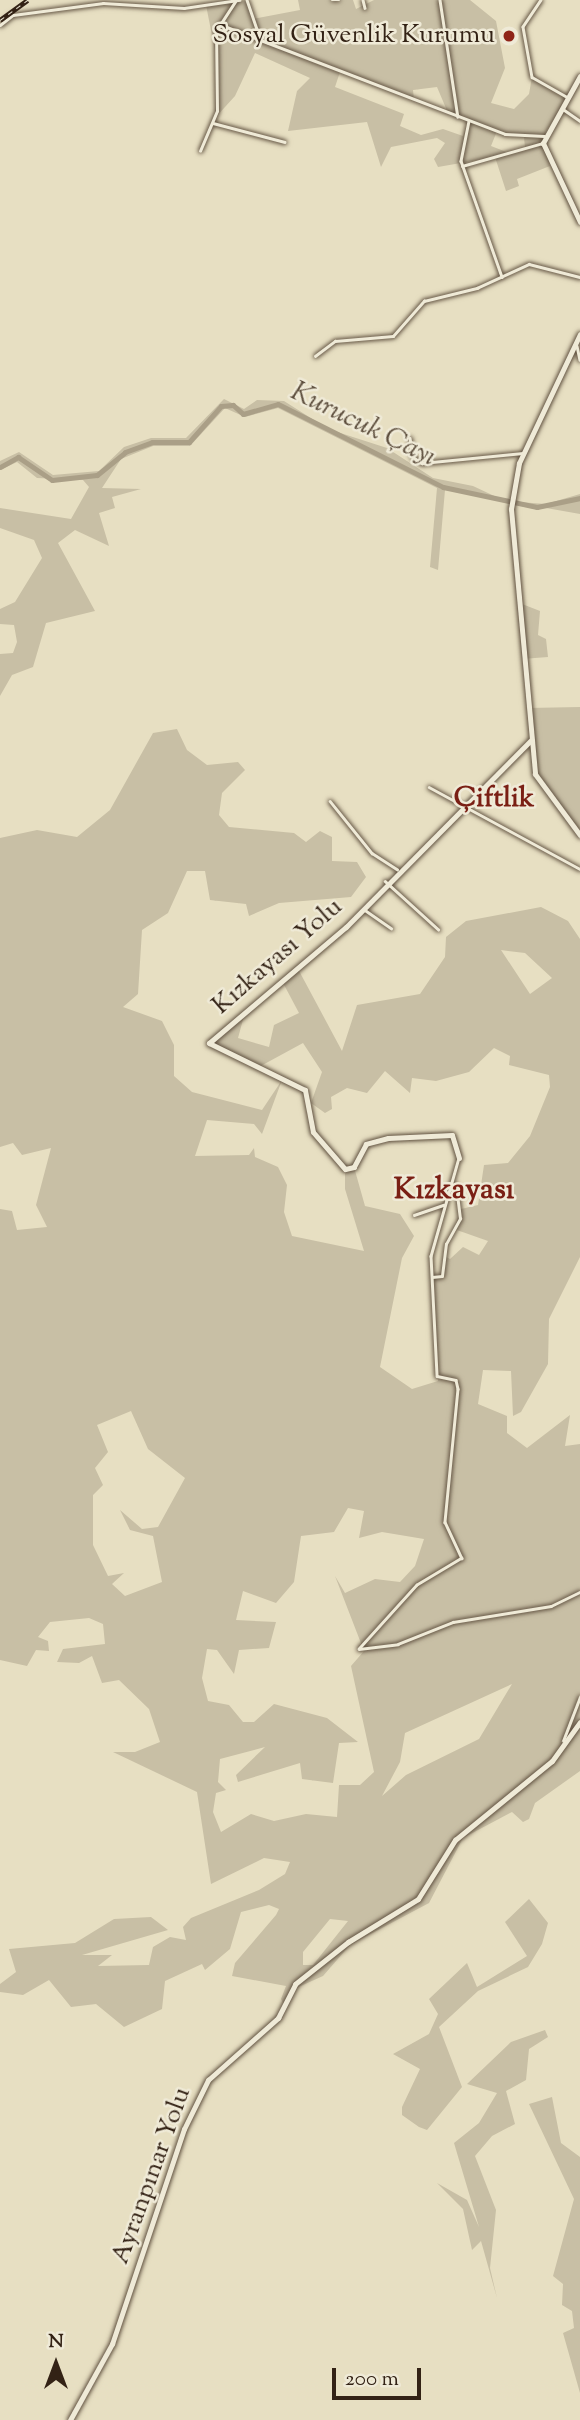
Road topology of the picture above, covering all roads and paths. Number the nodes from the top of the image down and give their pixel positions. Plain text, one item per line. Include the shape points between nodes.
1 (140, 0) edge
2 (238, 0) edge
3 (247, 0) edge
4 (332, 0) edge
5 (339, 0) edge
6 (363, 0) edge
7 (440, 0) edge
8 (541, 0) edge
9 (155, 2) edge
10 (149, 3) junction
11 (365, 8) dead end
12 (219, 24) junction
13 (0, 25) edge
14 (261, 41) junction
15 (579, 79) edge
16 (567, 97) junction
17 (560, 107) junction
18 (458, 117) junction
19 (469, 121) junction
20 (580, 121) edge
21 (213, 123) junction
22 (544, 136) junction
23 (285, 142) dead end
24 (543, 143) junction
25 (200, 151) dead end
26 (462, 166) junction
27 (580, 222) edge
28 (502, 277) junction
29 (580, 277) edge
30 (580, 334) edge
31 (576, 344) junction
32 (315, 356) dead end
33 (580, 360) edge
34 (410, 438) dead end
35 (523, 453) junction
36 (531, 740) junction
37 (429, 787) dead end
38 (330, 800) dead end
39 (467, 808) junction
40 (580, 835) edge
41 (397, 869) junction
42 (580, 869) edge
43 (385, 881) junction
44 (363, 908) junction
45 (391, 928) dead end
46 (439, 929) dead end
47 (458, 1157) joint
48 (456, 1184) junction
49 (446, 1203) junction
50 (414, 1215) dead end
51 (432, 1277) junction
52 (580, 1592) edge
53 (580, 1697) edge
54 (580, 1722) edge
55 (564, 1745) junction
56 (70, 2420) edge

1 - 10 street
2 - 9 street
2 - 12 street
3 - 14 street
4 - 5 street
6 - 11 street
7 - 18 street
8 - 16 street via 523,27 532,77
9 - 10 street
10 - 13 street via 13,15
12 - 14 street
12 - 21 street
14 - 18 street
15 - 16 street
16 - 17 street
17 - 20 street
17 - 22 street
18 - 19 street
19 - 22 street via 513,136
19 - 26 street
21 - 23 street
21 - 25 street
22 - 24 street
24 - 26 street
24 - 27 street via 547,161
26 - 28 street
28 - 29 street via 536,263
28 - 32 street via 424,301 390,337 335,341
30 - 31 street
31 - 33 street
31 - 35 street
34 - 35 street via 413,457 422,463
35 - 36 street via 511,509
36 - 39 street, Kızkayası Yolu
36 - 40 street via 538,783
37 - 39 street
38 - 41 street via 370,851
39 - 41 street, Kızkayası Yolu
39 - 42 street
41 - 43 street, Kızkayası Yolu
43 - 44 street, Kızkayası Yolu
43 - 46 street
44 - 45 street
44 - 47 street, Kızkayası Yolu via 209,1046 305,1090 313,1132 345,1169 354,1167 366,1144 388,1138 452,1135
47 - 48 street
48 - 49 street
48 - 51 street via 460,1219 446,1244 442,1275
49 - 50 street
49 - 51 street via 431,1253
51 - 52 street via 437,1376 456,1380 458,1389 445,1522 463,1558 417,1584 359,1649 398,1644 453,1622 551,1606
53 - 55 street
54 - 55 street, Ayranpınar Yolu
55 - 56 street, Ayranpınar Yolu via 455,1840 418,1899 348,1941 292,1987 278,2018 208,2080 184,2129 113,2344

